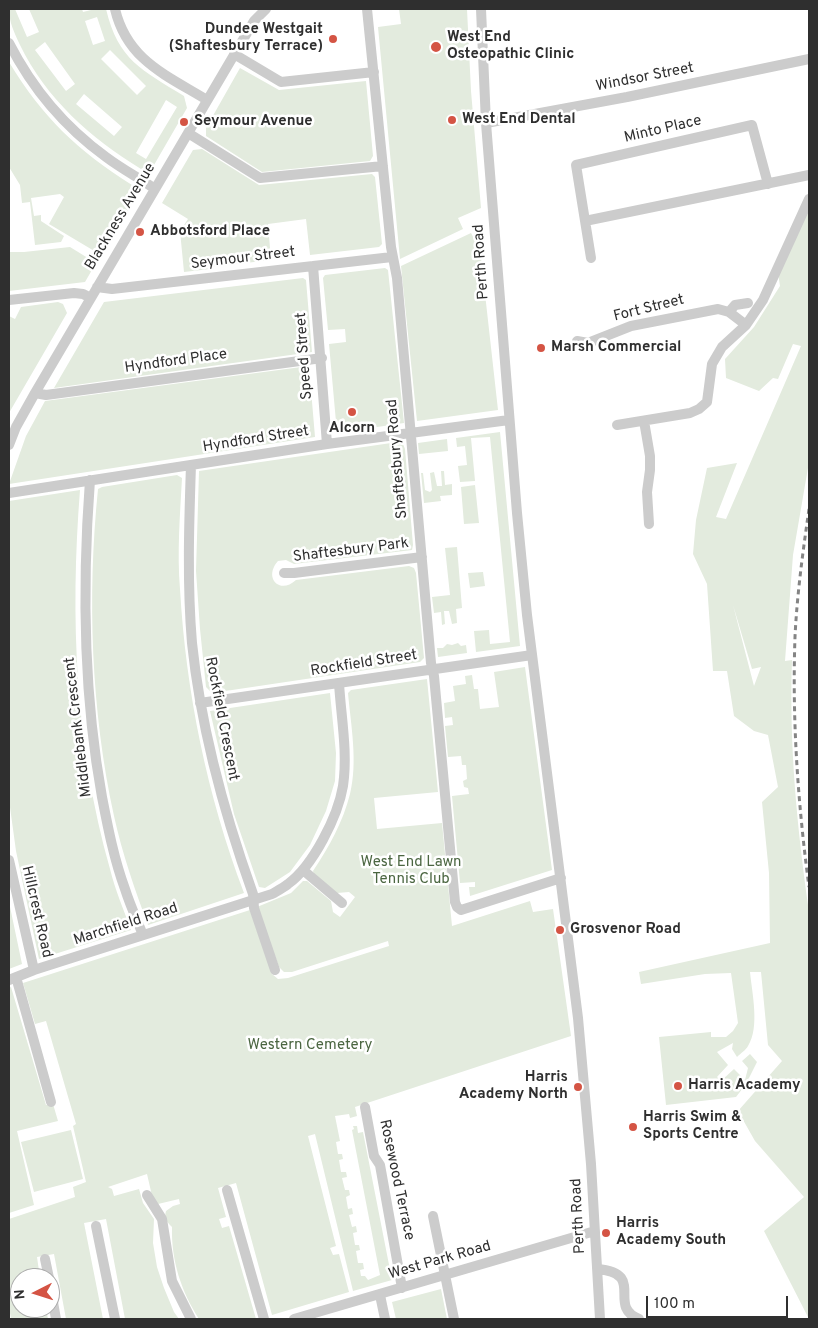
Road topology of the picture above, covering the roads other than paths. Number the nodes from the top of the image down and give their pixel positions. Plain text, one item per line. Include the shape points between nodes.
1 (115, 9) edge
2 (367, 9) edge
3 (481, 9) edge
4 (261, 10) edge
5 (9, 43) edge
6 (234, 54) junction
7 (809, 59) edge
8 (374, 72) junction
9 (208, 100) junction
10 (486, 123) junction
11 (188, 133) junction
12 (383, 166) junction
13 (809, 175) edge
14 (768, 184) junction
15 (155, 189) junction
16 (809, 199) edge
17 (585, 221) junction
18 (392, 257) junction
19 (591, 258) dead end
20 (313, 266) junction
21 (98, 287) junction
22 (91, 298) junction
23 (9, 300) edge
24 (748, 303) dead end
25 (729, 312) junction
26 (746, 325) junction
27 (577, 341) dead end
28 (322, 358) junction
29 (35, 393) junction
30 (509, 420) junction
31 (644, 421) junction
32 (617, 425) dead end
33 (410, 432) junction
34 (327, 444) junction
35 (9, 445) edge
36 (191, 465) junction
37 (90, 480) junction
38 (9, 493) edge
39 (650, 524) dead end
40 (422, 558) junction
41 (284, 573) dead end
42 (532, 655) junction
43 (432, 669) junction
44 (339, 683) junction
45 (200, 703) junction
46 (9, 860) edge
47 (303, 870) junction
48 (561, 878) junction
49 (253, 900) junction
50 (342, 903) dead end
51 (143, 935) junction
52 (34, 970) junction
53 (275, 970) dead end
54 (12, 978) edge
55 (51, 1102) dead end
56 (365, 1107) dead end
57 (227, 1190) dead end
58 (147, 1195) dead end
59 (433, 1216) dead end
60 (96, 1226) dead end
61 (594, 1231) junction
62 (46, 1259) dead end
63 (597, 1267) junction
64 (47, 1268) edge
65 (445, 1275) junction
66 (402, 1288) junction
67 (380, 1294) junction
68 (307, 1318) edge
69 (115, 1319) edge
70 (192, 1319) edge
71 (264, 1319) edge
72 (294, 1319) edge
73 (385, 1319) edge
74 (454, 1319) edge
75 (600, 1319) edge
76 (639, 1319) edge

1 - 9 street via 124,36 135,52 150,66
2 - 8 street, Shaftesbury Road
3 - 10 street, Perth Road
4 - 6 street, Blackness Avenue
5 - 15 street via 40,92 84,140
6 - 8 street via 281,82
6 - 9 street, Blackness Avenue
7 - 10 street, Windsor Street
8 - 12 street, Shaftesbury Road
9 - 11 street, Blackness Avenue
10 - 30 street, Perth Road
11 - 12 street via 260,178
11 - 15 street, Blackness Avenue
12 - 18 street, Shaftesbury Road
13 - 14 street
14 - 17 street
14 - 17 street, Minto Place via 752,125 576,165
15 - 21 street, Blackness Avenue
16 - 26 street via 763,300
17 - 19 street, Minto Place
18 - 20 street, Seymour Street
18 - 33 street, Shaftesbury Road via 397,278
20 - 21 street, Seymour Street via 112,290
20 - 28 street, Speed Street
21 - 22 street, Blackness Avenue
22 - 23 street via 74,293
22 - 29 street, Blackness Avenue
24 - 25 street, Fort Street via 735,305
25 - 26 street
25 - 27 street, Fort Street via 718,309 631,326 588,343
26 - 31 street via 722,347 712,364 707,402 690,413
28 - 29 street, Hyndford Place via 46,395
28 - 34 street, Speed Street
29 - 35 street, Blackness Avenue
30 - 33 street, Hyndford Street
30 - 42 street, Perth Road
31 - 32 street
31 - 39 street via 650,456 647,492
33 - 34 street, Hyndford Street
33 - 40 street, Shaftesbury Road
34 - 36 street, Hyndford Street
36 - 37 street, Hyndford Street
36 - 45 street, Rockfield Crescent via 189,587
37 - 38 street, Hyndford Street
37 - 51 street, Middlebank Crescent via 84,591 89,707 109,831 125,889
40 - 41 street, Shaftesbury Park
40 - 43 street, Shaftesbury Road
42 - 43 street, Rockfield Street
42 - 48 street, Perth Road
43 - 44 street, Rockfield Street
43 - 48 street, Shaftesbury Road via 457,908 461,910
44 - 45 street, Rockfield Street
44 - 47 street, Marchfield Road via 343,787 332,822
45 - 49 street, Rockfield Crescent via 223,804
46 - 52 street, Hillcrest Road
47 - 49 street, Marchfield Road via 289,884
47 - 50 street
48 - 61 street, Perth Road via 578,1018
49 - 51 street, Marchfield Road
49 - 53 street, Rockfield Crescent
51 - 52 street, Marchfield Road
52 - 54 street, Marchfield Road
54 - 55 street
56 - 66 street, Rosewood Terrace via 374,1156 380,1165
57 - 71 street
58 - 70 street via 162,1219 172,1281
59 - 65 street
60 - 69 street
61 - 63 street, Perth Road
61 - 65 street, West Park Road
62 - 64 street
63 - 75 street, Perth Road
63 - 76 street via 619,1275 623,1280 626,1310
65 - 66 street, West Park Road
65 - 74 street
66 - 67 street, West Park Road
67 - 68 street, West Park Road
67 - 73 street
68 - 72 street, West Park Road

